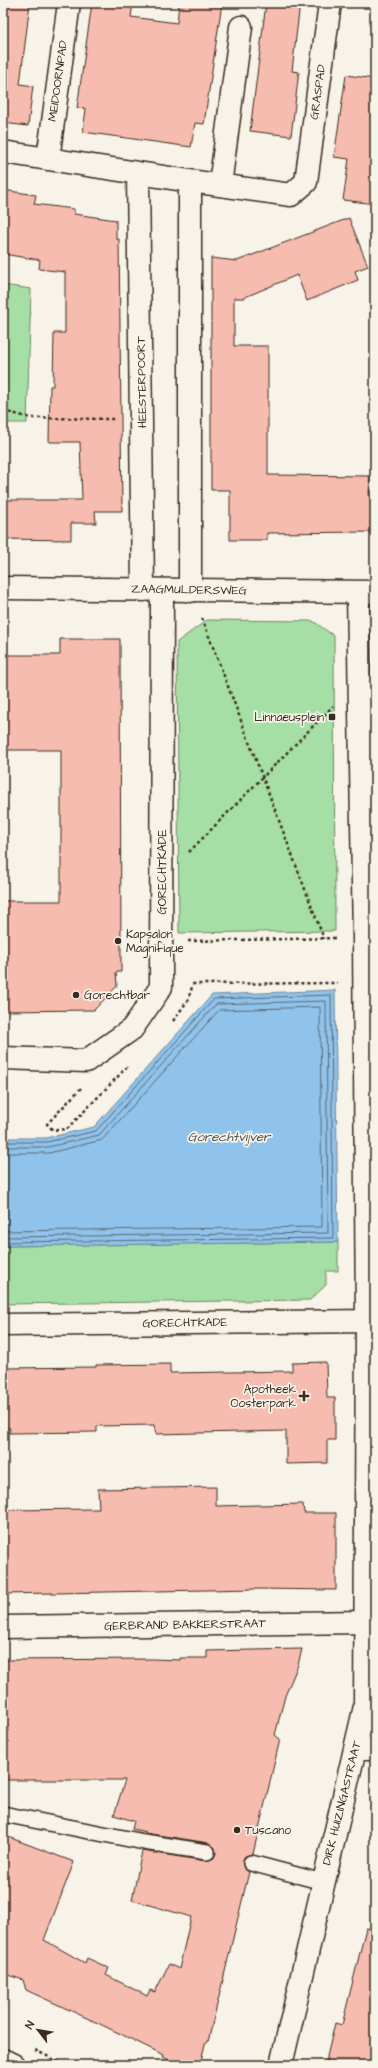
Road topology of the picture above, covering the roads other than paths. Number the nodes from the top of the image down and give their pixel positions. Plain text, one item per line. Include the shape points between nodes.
1 (68, 3) edge
2 (330, 3) edge
3 (241, 27) dead end
4 (3, 152) edge
5 (48, 159) junction
6 (138, 174) junction
7 (190, 181) junction
8 (220, 185) junction
9 (3, 588) edge
10 (153, 590) junction
11 (196, 591) junction
12 (367, 592) edge
13 (3, 1058) edge
14 (371, 1321) edge
15 (3, 1325) edge
16 (367, 1622) junction
17 (3, 1627) edge
18 (365, 1749) edge
19 (3, 1814) edge
20 (207, 1852) dead end
21 (251, 1863) dead end
22 (323, 1882) junction
23 (3, 2060) edge
24 (13, 2065) edge
25 (281, 2065) edge

1 - 5 street, MEIDOORNPAD
2 - 8 street, GRASPAD via 306,182 291,195
3 - 8 street
4 - 5 street
5 - 6 street
6 - 7 street
6 - 10 street, HEESTERPOORT via 142,418
7 - 8 street
7 - 11 street
9 - 10 street, ZAAGMULDERSWEG
10 - 11 street, ZAAGMULDERSWEG
10 - 13 street, GORECHTKADE via 162,879 161,987 132,1029 86,1061
11 - 12 street, ZAAGMULDERSWEG
12 - 14 street via 360,702
14 - 15 street, GORECHTKADE
14 - 16 street, DIRK HUIZINGASTRAAT
16 - 17 street, GERBRAND BAKKERSTRAAT
16 - 18 street, DIRK HUIZINGASTRAAT
18 - 22 street, DIRK HUIZINGASTRAAT
19 - 20 lane
21 - 22 lane
22 - 25 street, DIRK HUIZINGASTRAAT
23 - 24 street

